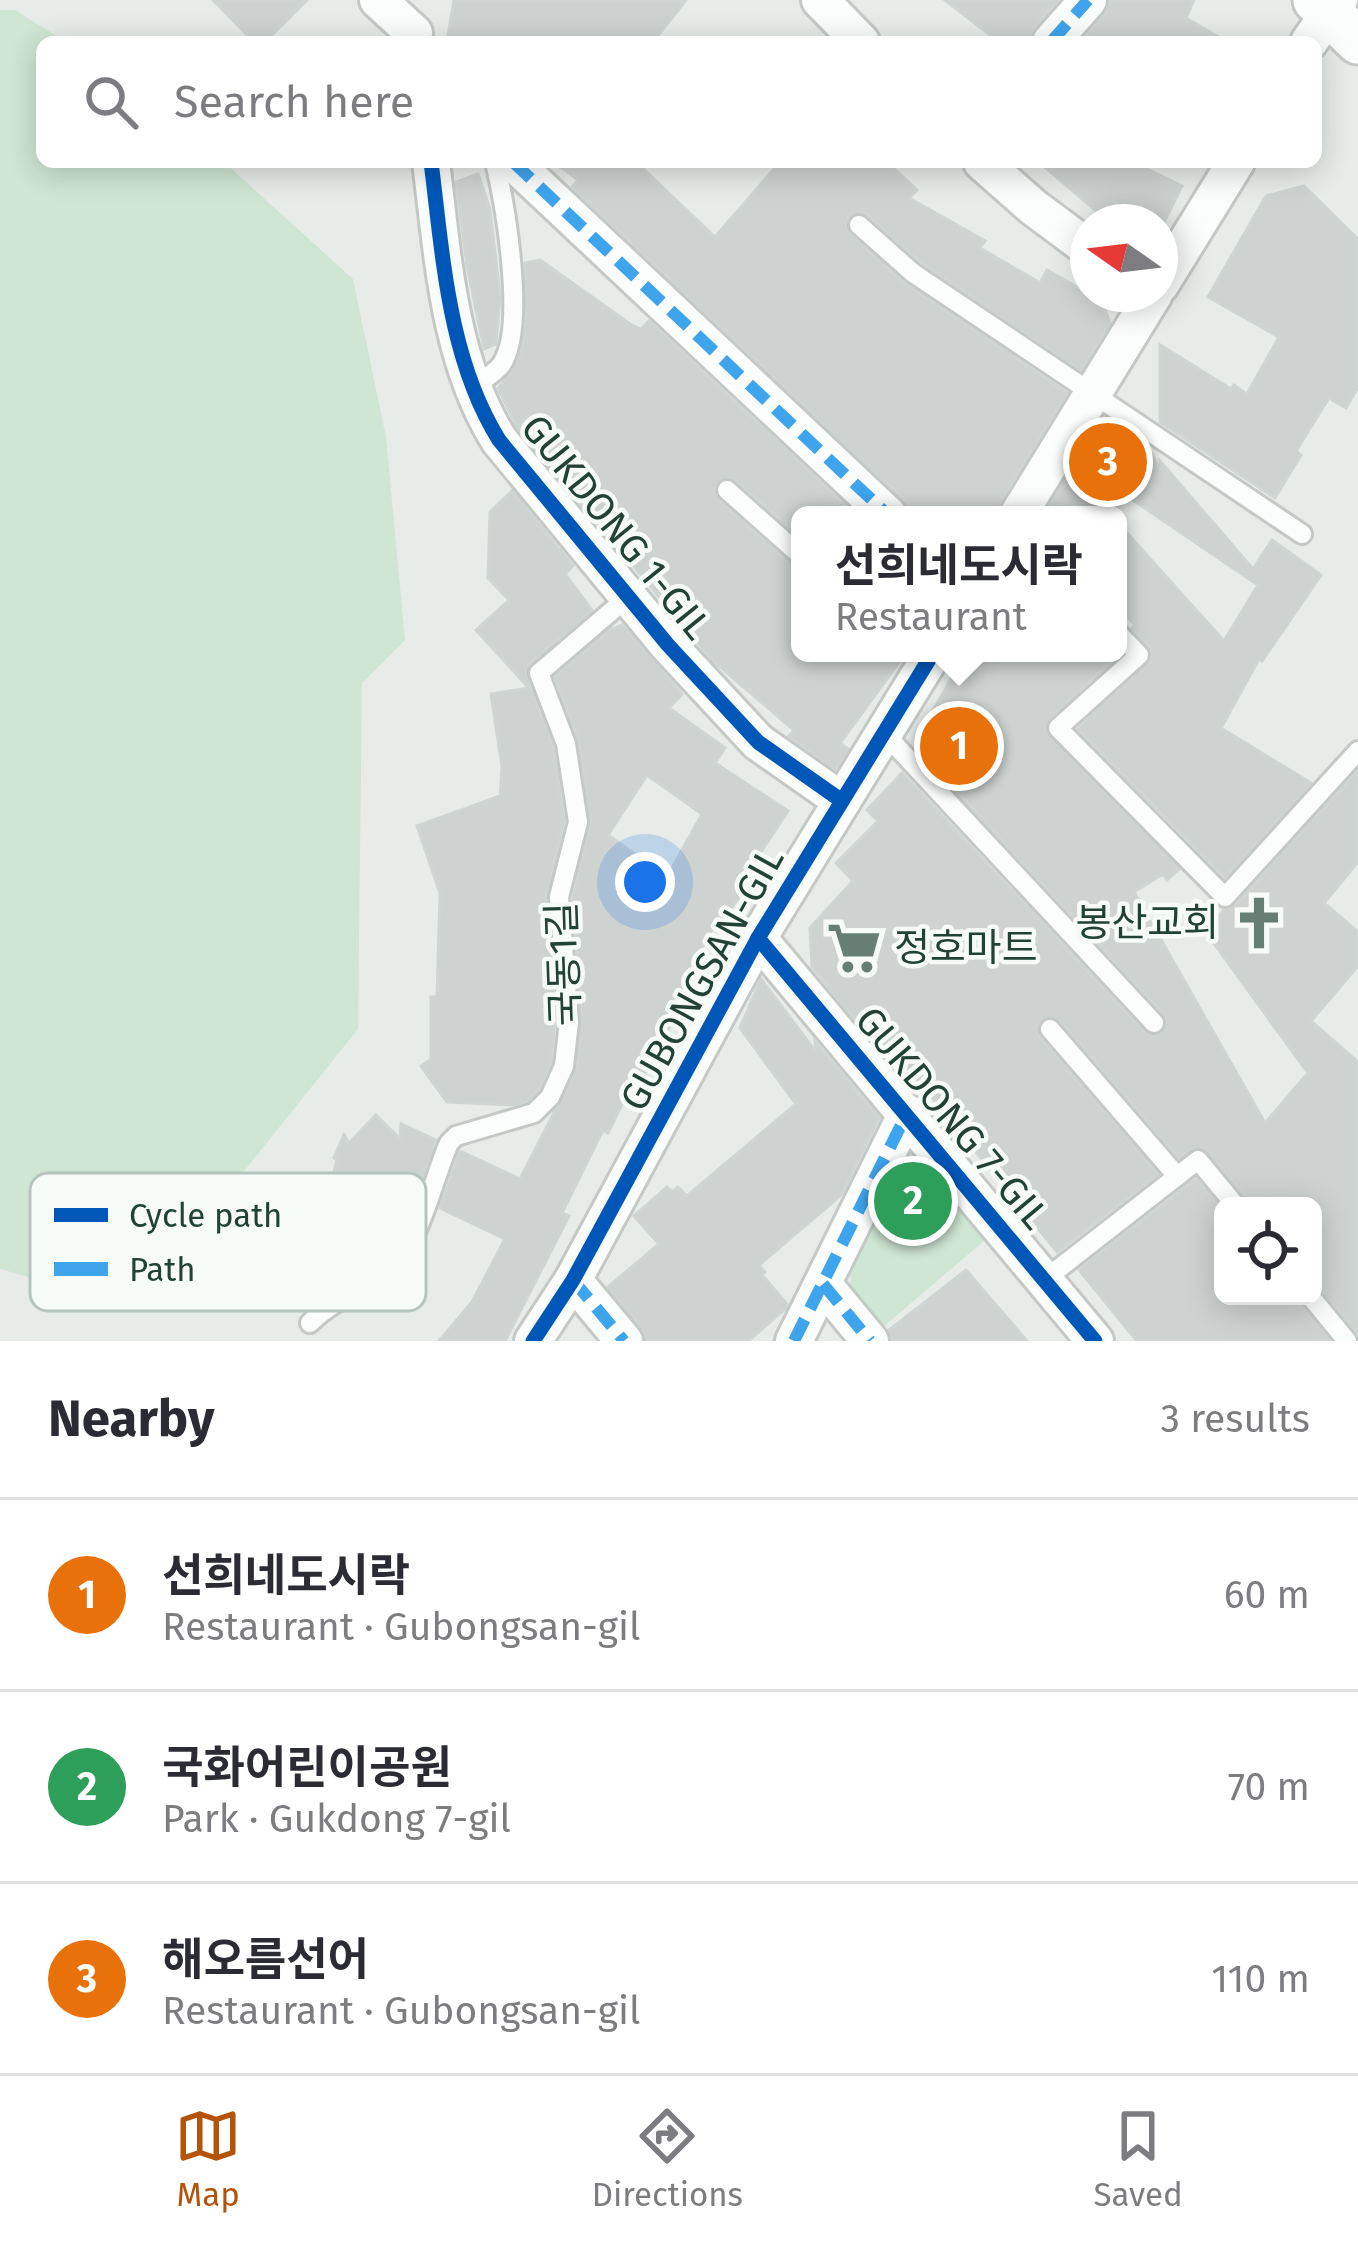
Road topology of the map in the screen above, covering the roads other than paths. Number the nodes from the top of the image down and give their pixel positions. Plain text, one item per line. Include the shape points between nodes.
1 (378, 0) edge
2 (820, 0) edge
3 (1088, 0) edge
4 (415, 25) edge
5 (855, 36) edge
6 (1056, 36) edge
7 (432, 168) edge
8 (496, 168) edge
9 (519, 168) edge
10 (989, 168) edge
11 (1232, 168) edge
12 (859, 225) dead end
13 (1070, 235) edge
14 (1178, 256) edge
15 (1143, 312) edge
16 (472, 388) junction
17 (1092, 394) junction
18 (727, 490) dead end
19 (878, 506) edge
20 (1024, 506) edge
21 (1302, 534) dead end
22 (791, 548) edge
23 (628, 597) junction
24 (1127, 642) edge
25 (920, 662) edge
26 (884, 734) junction
27 (1358, 751) edge
28 (842, 801) junction
29 (758, 938) junction
30 (1154, 1023) dead end
31 (1050, 1029) dead end
32 (907, 1112) junction
33 (1178, 1176) junction
34 (1229, 1197) edge
35 (426, 1199) edge
36 (573, 1280) junction
37 (1044, 1280) junction
38 (823, 1285) junction
39 (1317, 1305) edge
40 (322, 1311) edge
41 (310, 1323) dead end
42 (533, 1341) edge
43 (624, 1341) edge
44 (794, 1341) edge
45 (869, 1341) edge
46 (1094, 1341) edge
47 (1347, 1341) edge

1 - 4 street
2 - 5 street
3 - 6 street
7 - 16 street, GUKDONG 1-GIL
8 - 16 lane via 508,219 511,337 503,363
9 - 19 street
10 - 13 street
11 - 14 street
12 - 17 lane via 901,264
15 - 17 street
16 - 23 street, GUKDONG 1-GIL via 517,464
17 - 20 street
17 - 21 lane
18 - 22 lane
23 - 28 street, GUKDONG 1-GIL via 758,742
23 - 35 lane, 국동1길 via 539,673 566,744 578,822 559,897 569,1022 561,1077 534,1113 456,1136
24 - 27 lane via 1139,655 1058,728 1225,897
25 - 26 street, GUBONGSAN-GIL
26 - 28 street, GUBONGSAN-GIL
26 - 30 lane
28 - 29 street, GUBONGSAN-GIL
29 - 32 street, GUKDONG 7-GIL
29 - 36 street, GUBONGSAN-GIL
31 - 33 lane
32 - 37 street, GUKDONG 7-GIL
32 - 38 street
33 - 34 lane via 1198,1160
33 - 37 lane
36 - 42 street, GUBONGSAN-GIL
36 - 43 street
37 - 46 street, GUKDONG 7-GIL
38 - 44 street
38 - 45 street
39 - 47 lane
40 - 41 lane, 국동1길

